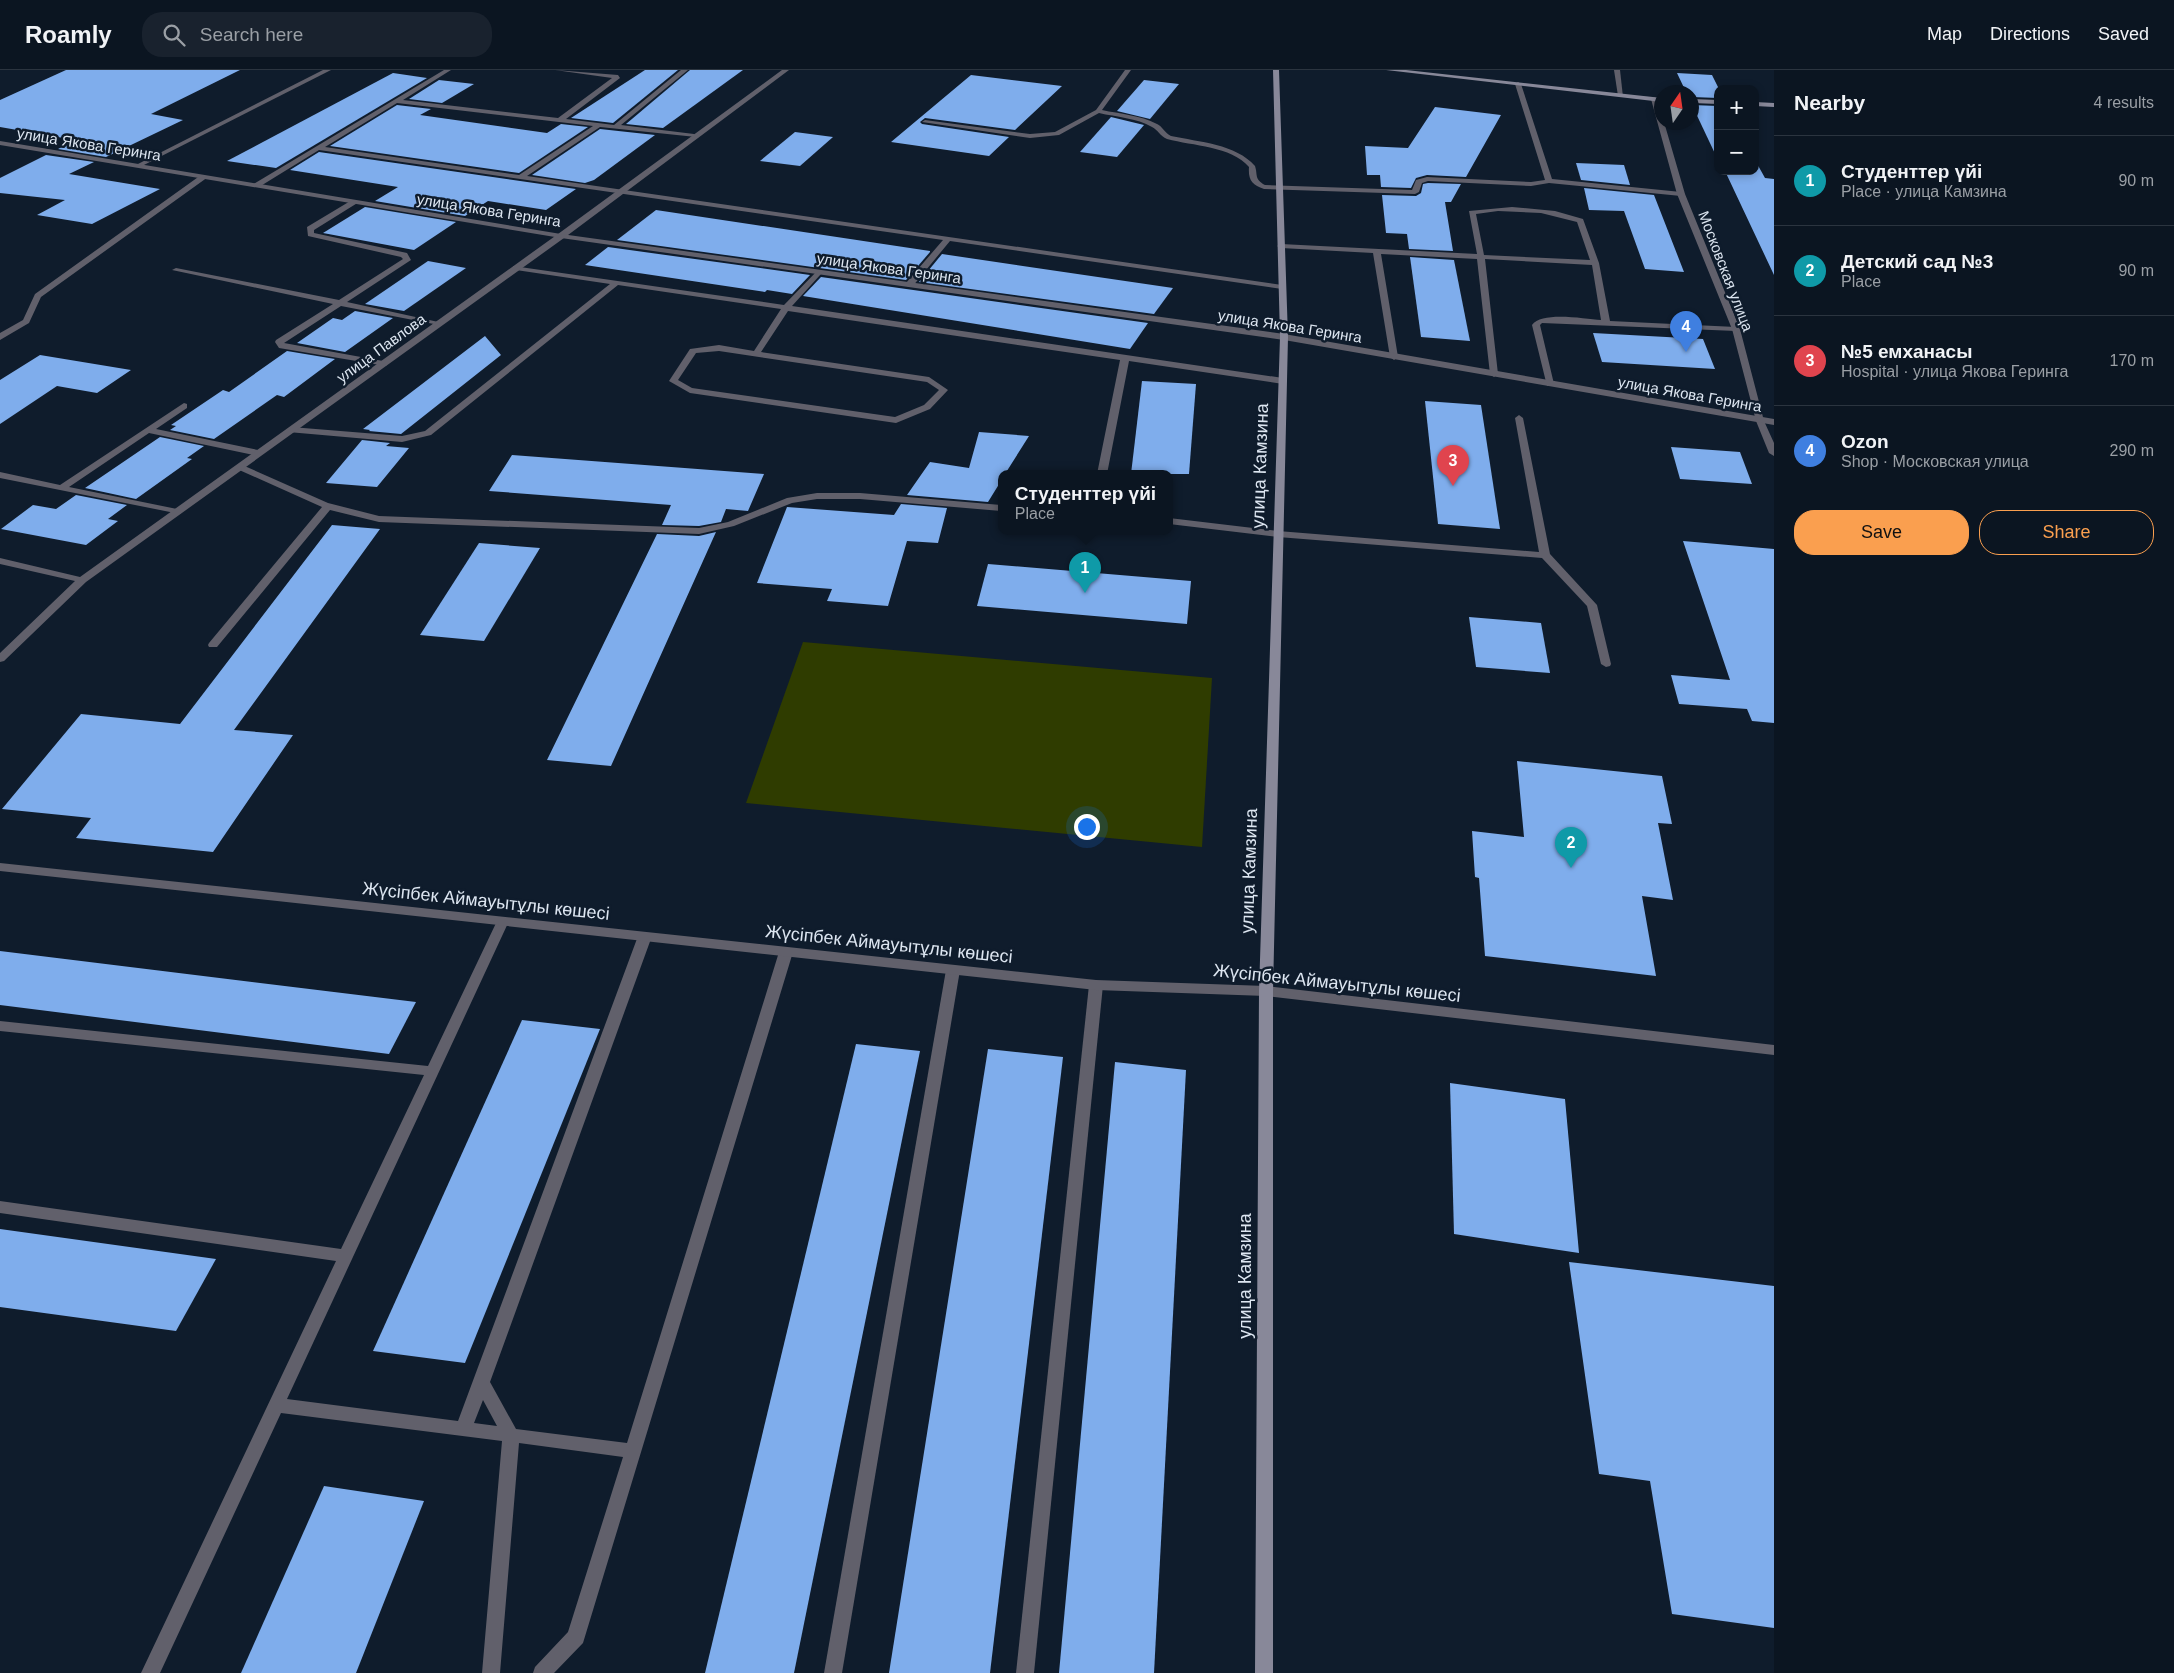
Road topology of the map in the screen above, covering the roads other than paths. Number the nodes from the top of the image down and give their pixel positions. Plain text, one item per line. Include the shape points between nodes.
1 (328, 70) edge
2 (448, 70) edge
3 (558, 70) edge
4 (685, 70) edge
5 (786, 70) edge
6 (1128, 70) edge
7 (1276, 70) edge
8 (1389, 70) edge
9 (1617, 70) edge
10 (1518, 84) junction
11 (1621, 96) junction
12 (1654, 99) edge
13 (396, 101) junction
14 (1699, 101) edge
15 (1714, 102) edge
16 (1759, 104) edge
17 (1774, 105) edge
18 (1098, 111) junction
19 (560, 120) junction
20 (925, 122) dead end
21 (599, 125) junction
22 (616, 127) junction
23 (1666, 130) edge
24 (694, 136) junction
25 (0, 143) edge
26 (318, 148) junction
27 (138, 166) junction
28 (204, 177) junction
29 (519, 178) junction
30 (1549, 181) junction
31 (256, 185) junction
32 (1280, 189) junction
33 (618, 193) junction
34 (1681, 194) junction
35 (355, 202) junction
36 (561, 236) junction
37 (948, 239) junction
38 (1281, 246) junction
39 (1377, 252) junction
40 (1480, 257) junction
41 (1595, 263) junction
42 (516, 268) junction
43 (176, 270) dead end
44 (818, 272) junction
45 (616, 283) junction
46 (909, 284) junction
47 (1282, 287) junction
48 (338, 304) junction
49 (786, 308) junction
50 (1606, 322) junction
51 (439, 323) junction
52 (1736, 329) junction
53 (0, 337) edge
54 (1284, 337) junction
55 (756, 354) junction
56 (1394, 356) junction
57 (1125, 358) junction
58 (383, 364) junction
59 (1494, 374) junction
60 (1282, 381) junction
61 (1550, 384) junction
62 (184, 406) dead end
63 (1519, 418) dead end
64 (1760, 421) junction
65 (1774, 422) edge
66 (147, 430) junction
67 (291, 430) junction
68 (258, 453) junction
69 (1774, 453) edge
70 (240, 466) junction
71 (1103, 470) edge
72 (0, 475) edge
73 (62, 488) junction
74 (327, 507) junction
75 (998, 508) edge
76 (177, 512) junction
77 (1173, 521) edge
78 (1278, 534) junction
79 (1545, 554) junction
80 (0, 561) edge
81 (82, 580) junction
82 (213, 645) dead end
83 (0, 659) edge
84 (1606, 664) dead end
85 (0, 867) edge
86 (503, 921) junction
87 (645, 936) junction
88 (786, 952) junction
89 (953, 970) junction
90 (1096, 985) junction
91 (1266, 991) junction
92 (0, 1026) edge
93 (1774, 1050) edge
94 (433, 1071) junction
95 (0, 1206) edge
96 (346, 1256) junction
97 (481, 1382) junction
98 (276, 1405) junction
99 (464, 1429) junction
100 (511, 1435) junction
101 (633, 1451) junction
102 (150, 1673) edge
103 (491, 1673) edge
104 (542, 1673) edge
105 (833, 1673) edge
106 (1026, 1673) edge
107 (1264, 1673) edge

1 - 27 street
2 - 13 street
3 - 19 street via 618,77
4 - 22 street
5 - 24 street, улица Павлова
6 - 18 street
7 - 32 main road, улица Камзина
8 - 10 main road
9 - 11 street
10 - 11 main road
10 - 30 street
11 - 12 main road
13 - 19 street
13 - 26 street
14 - 15 main road
16 - 17 main road
18 - 20 street via 1057,134 1030,136
18 - 32 street via 1142,120 1157,126 1162,134 1179,142 1233,152 1251,162 1252,177 1256,183
19 - 21 street
21 - 22 street
21 - 29 street
22 - 24 street
23 - 34 street, Московская улица
24 - 33 street, улица Павлова
25 - 27 street, улица Якова Геринга
26 - 29 street
26 - 31 street
27 - 28 street, улица Якова Геринга
28 - 31 street, улица Якова Геринга
28 - 53 street via 38,296 26,321
29 - 33 street
30 - 32 street via 1530,184 1427,179 1419,182 1416,192
30 - 34 street
31 - 35 street, улица Якова Геринга
32 - 38 main road, улица Камзина
33 - 36 street, улица Павлова
33 - 37 street
34 - 52 street, Московская улица
35 - 36 street, улица Якова Геринга
35 - 48 street via 310,229 311,234 404,255 407,260
36 - 42 street, улица Павлова
36 - 44 street, улица Якова Геринга
37 - 46 street
37 - 47 street
38 - 39 street
38 - 47 main road, улица Камзина
39 - 40 street
39 - 56 street
40 - 41 street
40 - 41 street via 1472,213 1487,209 1544,211 1580,221
40 - 59 street
41 - 50 street
42 - 45 street
42 - 51 street, улица Павлова
43 - 48 street
44 - 46 street, улица Якова Геринга
44 - 49 street
45 - 49 street
45 - 67 street via 428,433 402,439
46 - 54 street, улица Якова Геринга
47 - 54 main road, улица Камзина
48 - 51 street
48 - 58 street via 279,342 282,346
49 - 55 street
49 - 57 street
50 - 52 street
50 - 61 street via 1546,319 1536,325
51 - 58 street, улица Павлова
52 - 64 street, Московская улица
54 - 56 street, улица Якова Геринга
54 - 60 main road, улица Камзина
55 - 55 street via 719,348 693,351 673,381 690,390 896,420 927,407 944,390 929,380
56 - 59 street, улица Якова Геринга
57 - 60 street
57 - 71 street
58 - 67 street, улица Павлова
59 - 61 street, улица Якова Геринга
60 - 78 main road, улица Камзина
61 - 64 street, улица Якова Геринга
62 - 66 street
63 - 79 street
64 - 65 street, улица Якова Геринга
64 - 69 street, Московская улица
66 - 68 street
66 - 73 street
67 - 68 street, улица Павлова
68 - 70 street, улица Павлова
70 - 74 street
70 - 76 street, улица Павлова
72 - 73 street
73 - 76 street
74 - 75 street via 379,519 699,531 731,524 790,500 817,496 860,496
74 - 82 street
76 - 81 street, улица Павлова
77 - 78 street
78 - 79 street
78 - 91 main road, улица Камзина
79 - 84 street via 1592,605
80 - 81 street
81 - 83 street, улица Павлова
85 - 86 street, Жүсіпбек Аймауытұлы көшесі
86 - 87 street, Жүсіпбек Аймауытұлы көшесі
86 - 94 street
87 - 88 street, Жүсіпбек Аймауытұлы көшесі
87 - 97 street
88 - 89 street, Жүсіпбек Аймауытұлы көшесі
88 - 101 street
89 - 90 street, Жүсіпбек Аймауытұлы көшесі
89 - 105 street
90 - 91 street, Жүсіпбек Аймауытұлы көшесі
90 - 106 street
91 - 93 street, Жүсіпбек Аймауытұлы көшесі
91 - 107 main road, улица Камзина
92 - 94 street
94 - 96 street
95 - 96 street
96 - 98 street
97 - 99 street
97 - 100 street
98 - 99 street
98 - 102 street
99 - 100 street
100 - 101 street
100 - 103 street
101 - 104 street via 576,1637

